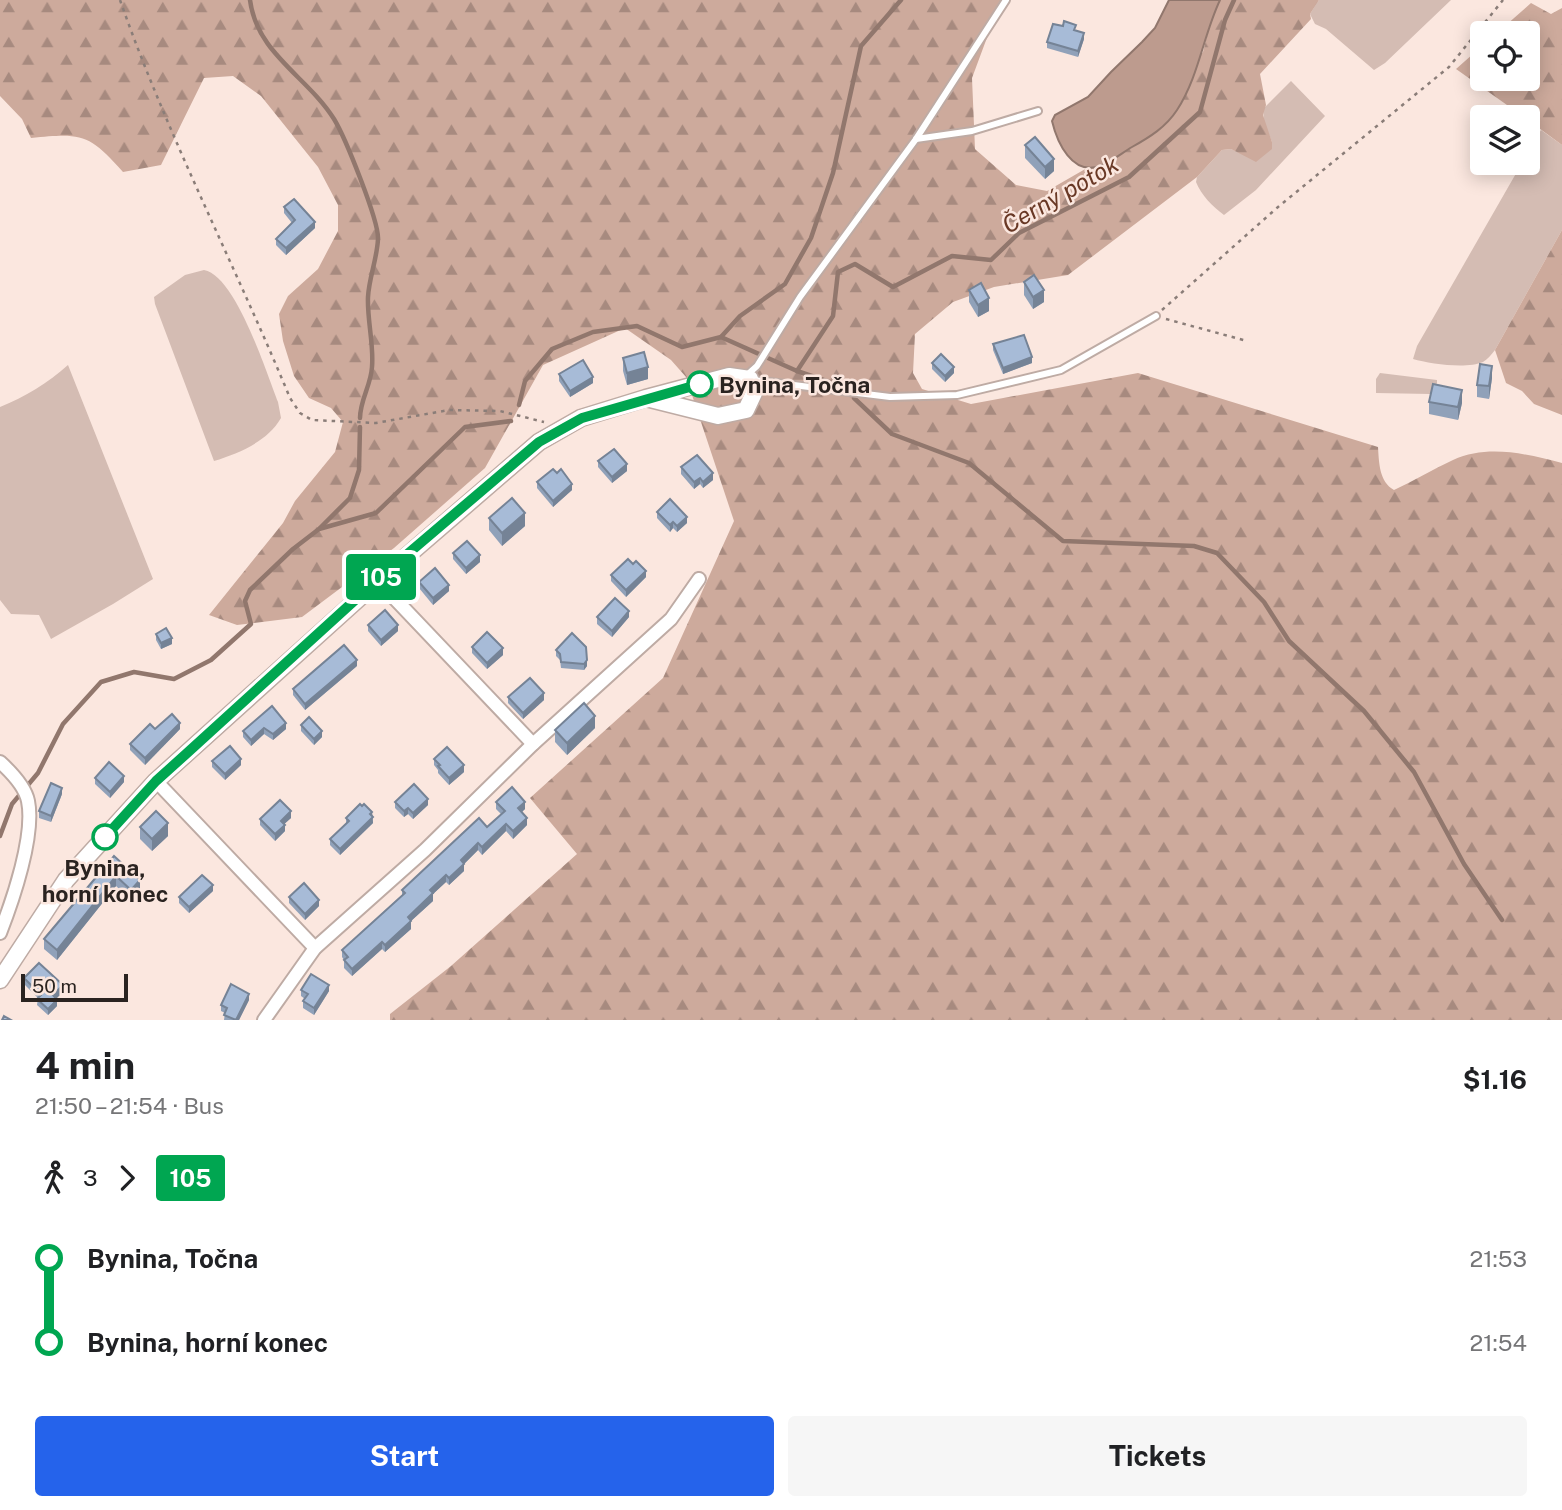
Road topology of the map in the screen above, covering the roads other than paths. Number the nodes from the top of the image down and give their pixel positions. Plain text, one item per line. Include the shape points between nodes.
1 (1006, 0) edge
2 (1038, 111) dead end
3 (916, 139) junction
4 (1156, 316) road end
5 (746, 379) junction
6 (646, 398) junction
7 (699, 579) dead end
8 (377, 580) junction
9 (533, 744) junction
10 (0, 762) edge
11 (156, 781) junction
12 (0, 933) edge
13 (315, 948) junction
14 (0, 979) edge
15 (264, 1020) edge

1 - 3 lane
2 - 3 lane via 972,131
3 - 5 lane
4 - 5 lane via 1061,370 957,395 890,397
5 - 6 street via 729,376
5 - 6 street via 754,393 746,410 718,416
6 - 8 street via 582,418 539,442
7 - 9 street via 671,619
8 - 9 street
8 - 11 street
9 - 13 street via 425,850
10 - 12 street via 28,800 28,839
11 - 13 street
11 - 14 street via 66,880
13 - 15 street

